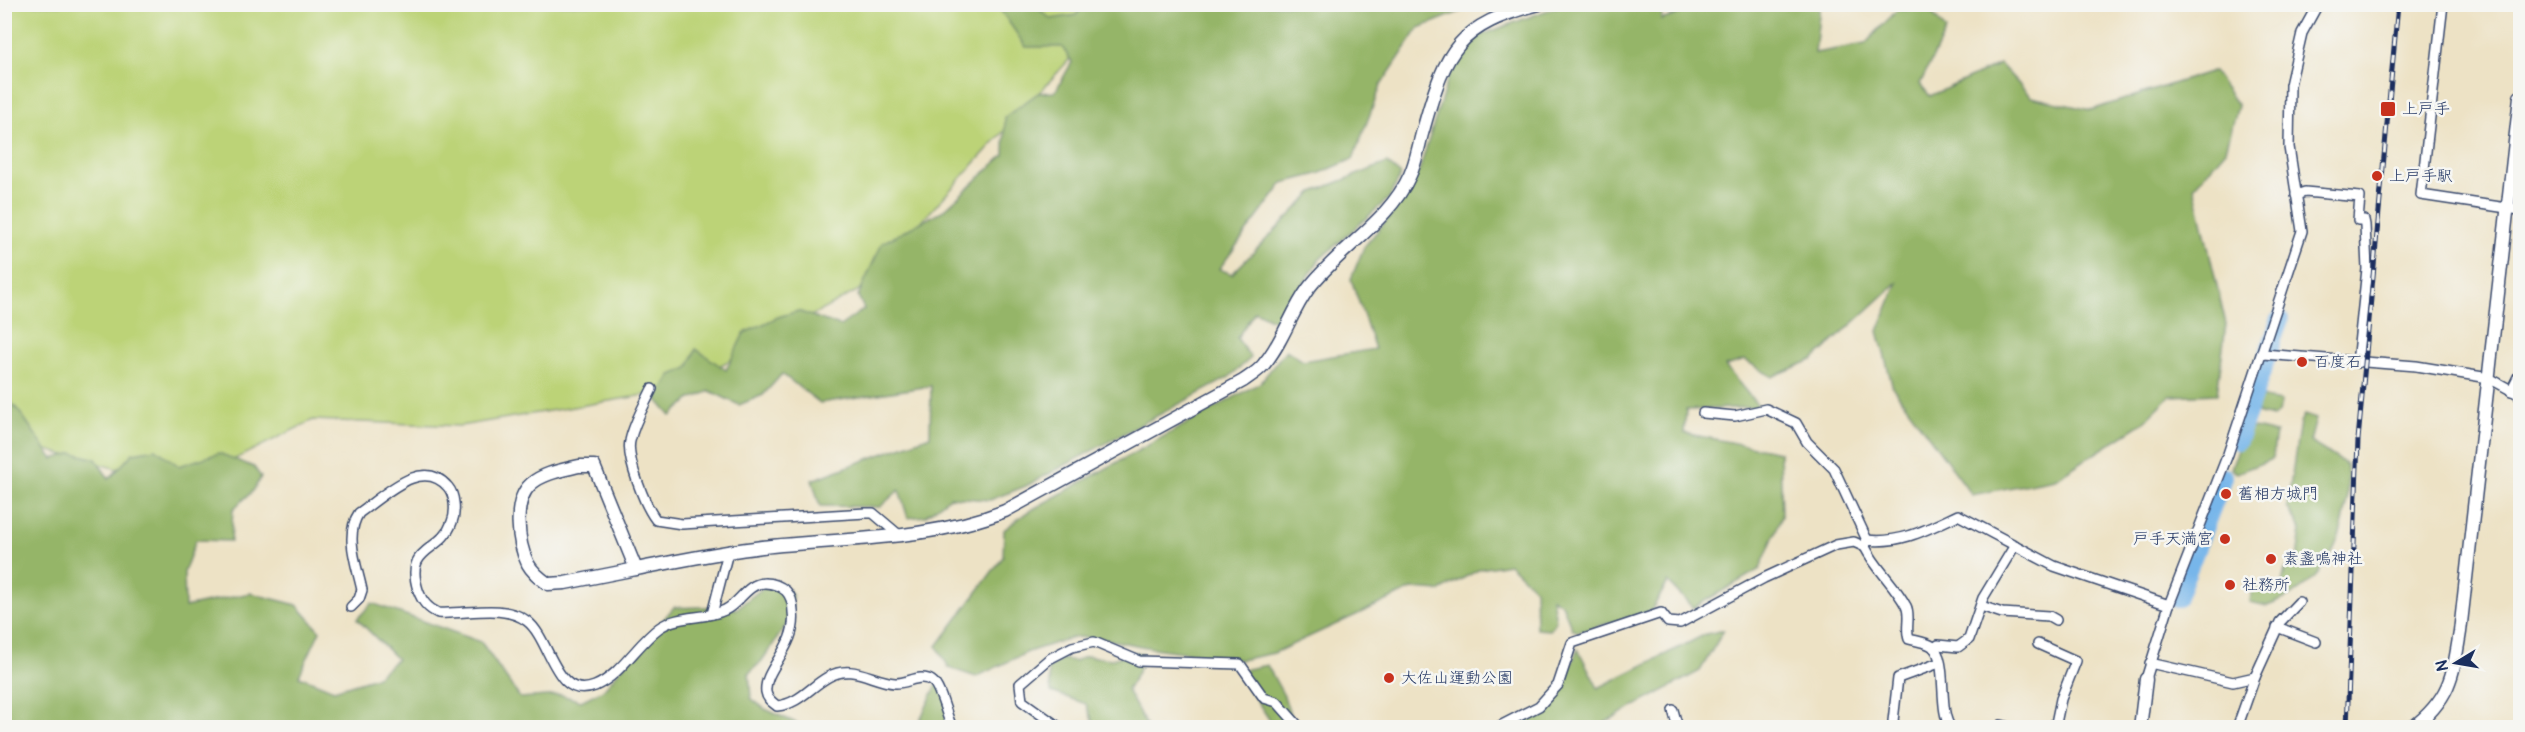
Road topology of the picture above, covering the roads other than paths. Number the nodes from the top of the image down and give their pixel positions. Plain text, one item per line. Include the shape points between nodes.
1 (1539, 4) edge
2 (2318, 4) edge
3 (2443, 4) edge
4 (2520, 97) edge
5 (2296, 195) junction
6 (2514, 210) edge
7 (2268, 354) junction
8 (2356, 363) junction
9 (2520, 373) edge
10 (2489, 378) junction
11 (652, 389) dead end
12 (2511, 391) junction
13 (2520, 395) edge
14 (1703, 413) dead end
15 (899, 535) junction
16 (1866, 544) junction
17 (2015, 545) junction
18 (728, 552) junction
19 (636, 570) junction
20 (2299, 602) dead end
21 (2169, 605) junction
22 (1981, 606) junction
23 (351, 607) dead end
24 (712, 614) junction
25 (2056, 620) dead end
26 (2277, 627) junction
27 (2316, 642) dead end
28 (2038, 644) dead end
29 (1934, 648) junction
30 (1939, 663) junction
31 (2150, 663) junction
32 (2255, 677) junction
33 (2146, 679) joint
34 (1673, 710) dead end
35 (2001, 724) dead end
36 (952, 728) edge
37 (1060, 728) edge
38 (1300, 728) edge
39 (1496, 728) edge
40 (1678, 728) edge
41 (1897, 728) edge
42 (1951, 728) edge
43 (2014, 728) edge
44 (2055, 728) edge
45 (2140, 728) edge
46 (2237, 728) edge
47 (2412, 728) edge

1 - 15 street via 1502,14 1478,26 1458,44 1429,107 1410,174 1392,204 1307,291 1264,365 1243,381 1005,511 976,522
2 - 5 street via 2302,33 2290,85 2289,147
3 - 6 street via 2421,195
4 - 6 street
5 - 7 street via 2302,231
5 - 8 street via 2305,192 2360,197 2358,220 2364,220 2365,225 2367,269
6 - 10 street
7 - 8 street
7 - 21 street
8 - 10 street via 2416,366
9 - 12 street
10 - 12 street
10 - 47 street via 2452,681 2439,704
11 - 15 street via 629,444 639,484 656,520 682,524 873,513
12 - 13 street
14 - 16 street via 1735,416 1766,409 1796,423 1807,442 1834,469
15 - 18 street
16 - 17 street via 1904,539 1959,515
16 - 29 street via 1874,564 1907,608 1909,639
16 - 39 street via 1836,545 1680,623 1668,622 1661,613 1572,643 1558,685 1539,706
17 - 21 street via 2054,566
17 - 22 street
18 - 19 street
18 - 24 street
19 - 19 street via 594,466 579,466 538,478 523,493 519,520 522,546 529,565 548,584
20 - 26 street
21 - 31 street
22 - 25 street via 2002,613 2049,616
22 - 29 street via 1969,639 1958,647
23 - 24 street via 362,590 351,534 354,520 413,476 429,473 450,490 454,509 446,533 416,562 414,575 424,603 438,613 513,613 536,630 560,677 572,686 582,689 597,685 661,626
24 - 36 street via 730,607 752,586 777,585 790,596 794,629 766,687 769,700 777,706 792,704 828,677 849,670 896,683 927,679 937,687
26 - 27 street
26 - 32 street
28 - 44 street via 2076,662 2061,699
29 - 30 street
30 - 41 street via 1898,678 1893,721
30 - 42 street via 1944,711
31 - 32 street via 2233,682
31 - 33 street
32 - 46 street
33 - 45 street
34 - 40 street
35 - 43 street
37 - 38 street via 1022,701 1020,684 1049,659 1072,647 1094,642 1139,661 1239,664 1264,698 1277,702

